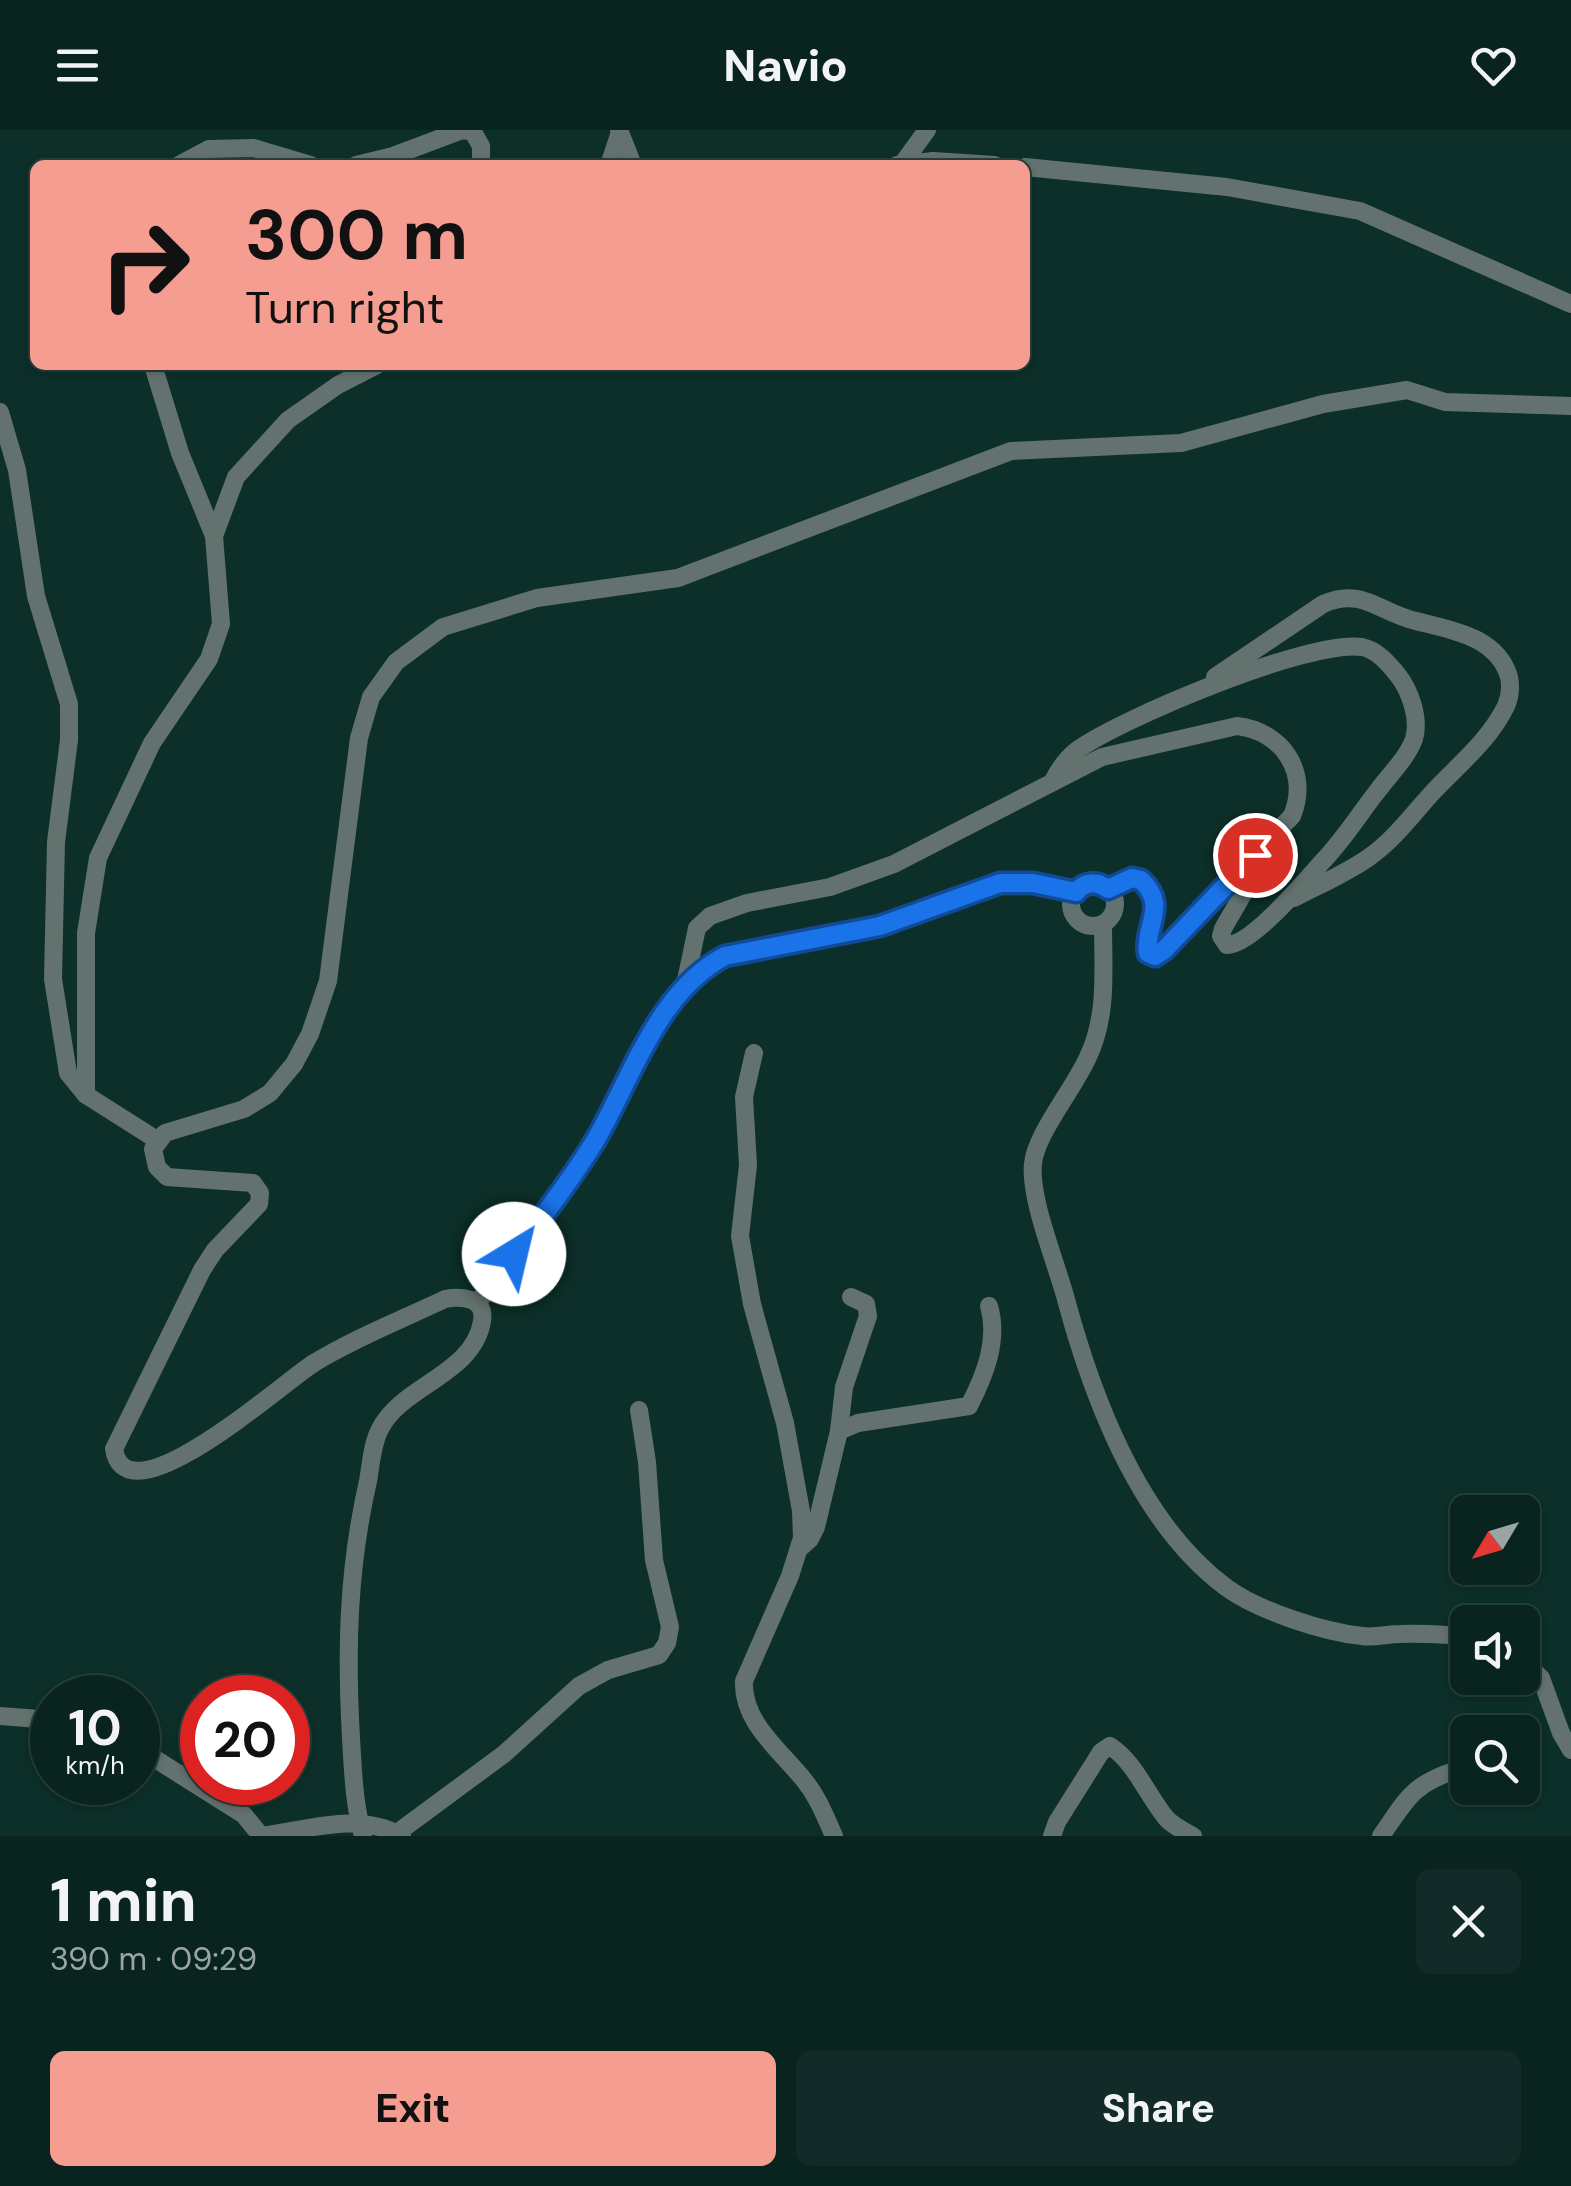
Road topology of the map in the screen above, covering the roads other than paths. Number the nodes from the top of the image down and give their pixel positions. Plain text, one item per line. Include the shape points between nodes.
1 (927, 130) edge
2 (619, 132) edge
3 (189, 160) edge
4 (294, 160) edge
5 (377, 160) edge
6 (480, 160) edge
7 (611, 160) edge
8 (631, 160) edge
9 (903, 160) edge
10 (1030, 167) edge
11 (1571, 304) edge
12 (155, 370) edge
13 (367, 370) edge
14 (1571, 406) edge
15 (0, 412) edge
16 (214, 536) junction
17 (1194, 691) junction
18 (1052, 781) junction
19 (1255, 855) junction
20 (1108, 889) junction
21 (1076, 892) junction
22 (1284, 903) junction
23 (1102, 924) junction
24 (685, 985) junction
25 (754, 1053) dead end
26 (86, 1095) junction
27 (157, 1140) junction
28 (851, 1297) dead end
29 (477, 1304) junction
30 (989, 1306) dead end
31 (640, 1410) dead end
32 (838, 1431) junction
33 (800, 1548) junction
34 (1450, 1635) edge
35 (1540, 1677) edge
36 (0, 1716) edge
37 (30, 1718) edge
38 (1571, 1750) edge
39 (160, 1762) edge
40 (1450, 1772) edge
41 (361, 1829) edge
42 (399, 1835) edge
43 (834, 1836) edge
44 (1052, 1836) edge
45 (1193, 1836) edge
46 (1381, 1836) edge

1 - 9 street
2 - 7 street
2 - 8 street
3 - 4 street via 208,149 254,148
5 - 6 street via 462,130 473,132
10 - 11 street via 1227,187 1360,212
12 - 16 street
13 - 16 street via 288,420 236,477
14 - 27 street via 1445,402 1407,390 1323,404 1181,443 1011,451 678,578 537,598 443,627 396,662 371,697 359,738 328,981 294,1064 270,1093 244,1108
15 - 26 street via 36,596 69,704 52,979 68,1072
16 - 26 street via 221,624 210,659 152,743 98,858 86,933
17 - 18 street via 1087,744
17 - 22 street via 1316,653 1361,647 1378,654 1404,682 1415,721 1404,757
17 - 22 street via 1342,596 1465,632 1508,672 1510,696 1484,740 1400,828 1370,856
18 - 19 street via 1150,744 1257,728 1290,758 1298,800 1292,816
18 - 24 street via 894,864 710,916 698,928
19 - 20 street via 1155,956 1147,949 1155,918 1148,886 1132,878
19 - 22 street via 1254,873 1222,929 1223,941 1233,946
20 - 21 street via 1092,882
20 - 23 street via 1115,906
21 - 23 street via 1076,918
21 - 24 street via 1000,883 880,926 725,956
23 - 34 street via 1102,1021 1033,1164 1078,1348 1131,1470 1173,1533 1228,1588 1262,1606 1365,1637
24 - 29 street via 594,1143
25 - 33 street via 744,1096 748,1165 740,1236 785,1423 801,1511
26 - 27 street
27 - 29 street via 153,1158 167,1177 254,1183 259,1204 202,1270 114,1449 124,1468 136,1473 165,1466 312,1364 445,1299 461,1296
28 - 32 street via 866,1304 868,1316 844,1387
29 - 41 street via 482,1321 468,1348 379,1430 347,1618
30 - 32 street via 995,1326 991,1350 968,1406 858,1422
31 - 42 street via 667,1643 658,1655 579,1686
32 - 33 street via 816,1527
33 - 43 street via 743,1696 819,1802
35 - 38 street
36 - 37 street
39 - 41 street via 244,1815 261,1836 341,1822
40 - 46 street via 1412,1793
41 - 42 street
44 - 45 street via 1110,1746 1169,1822

